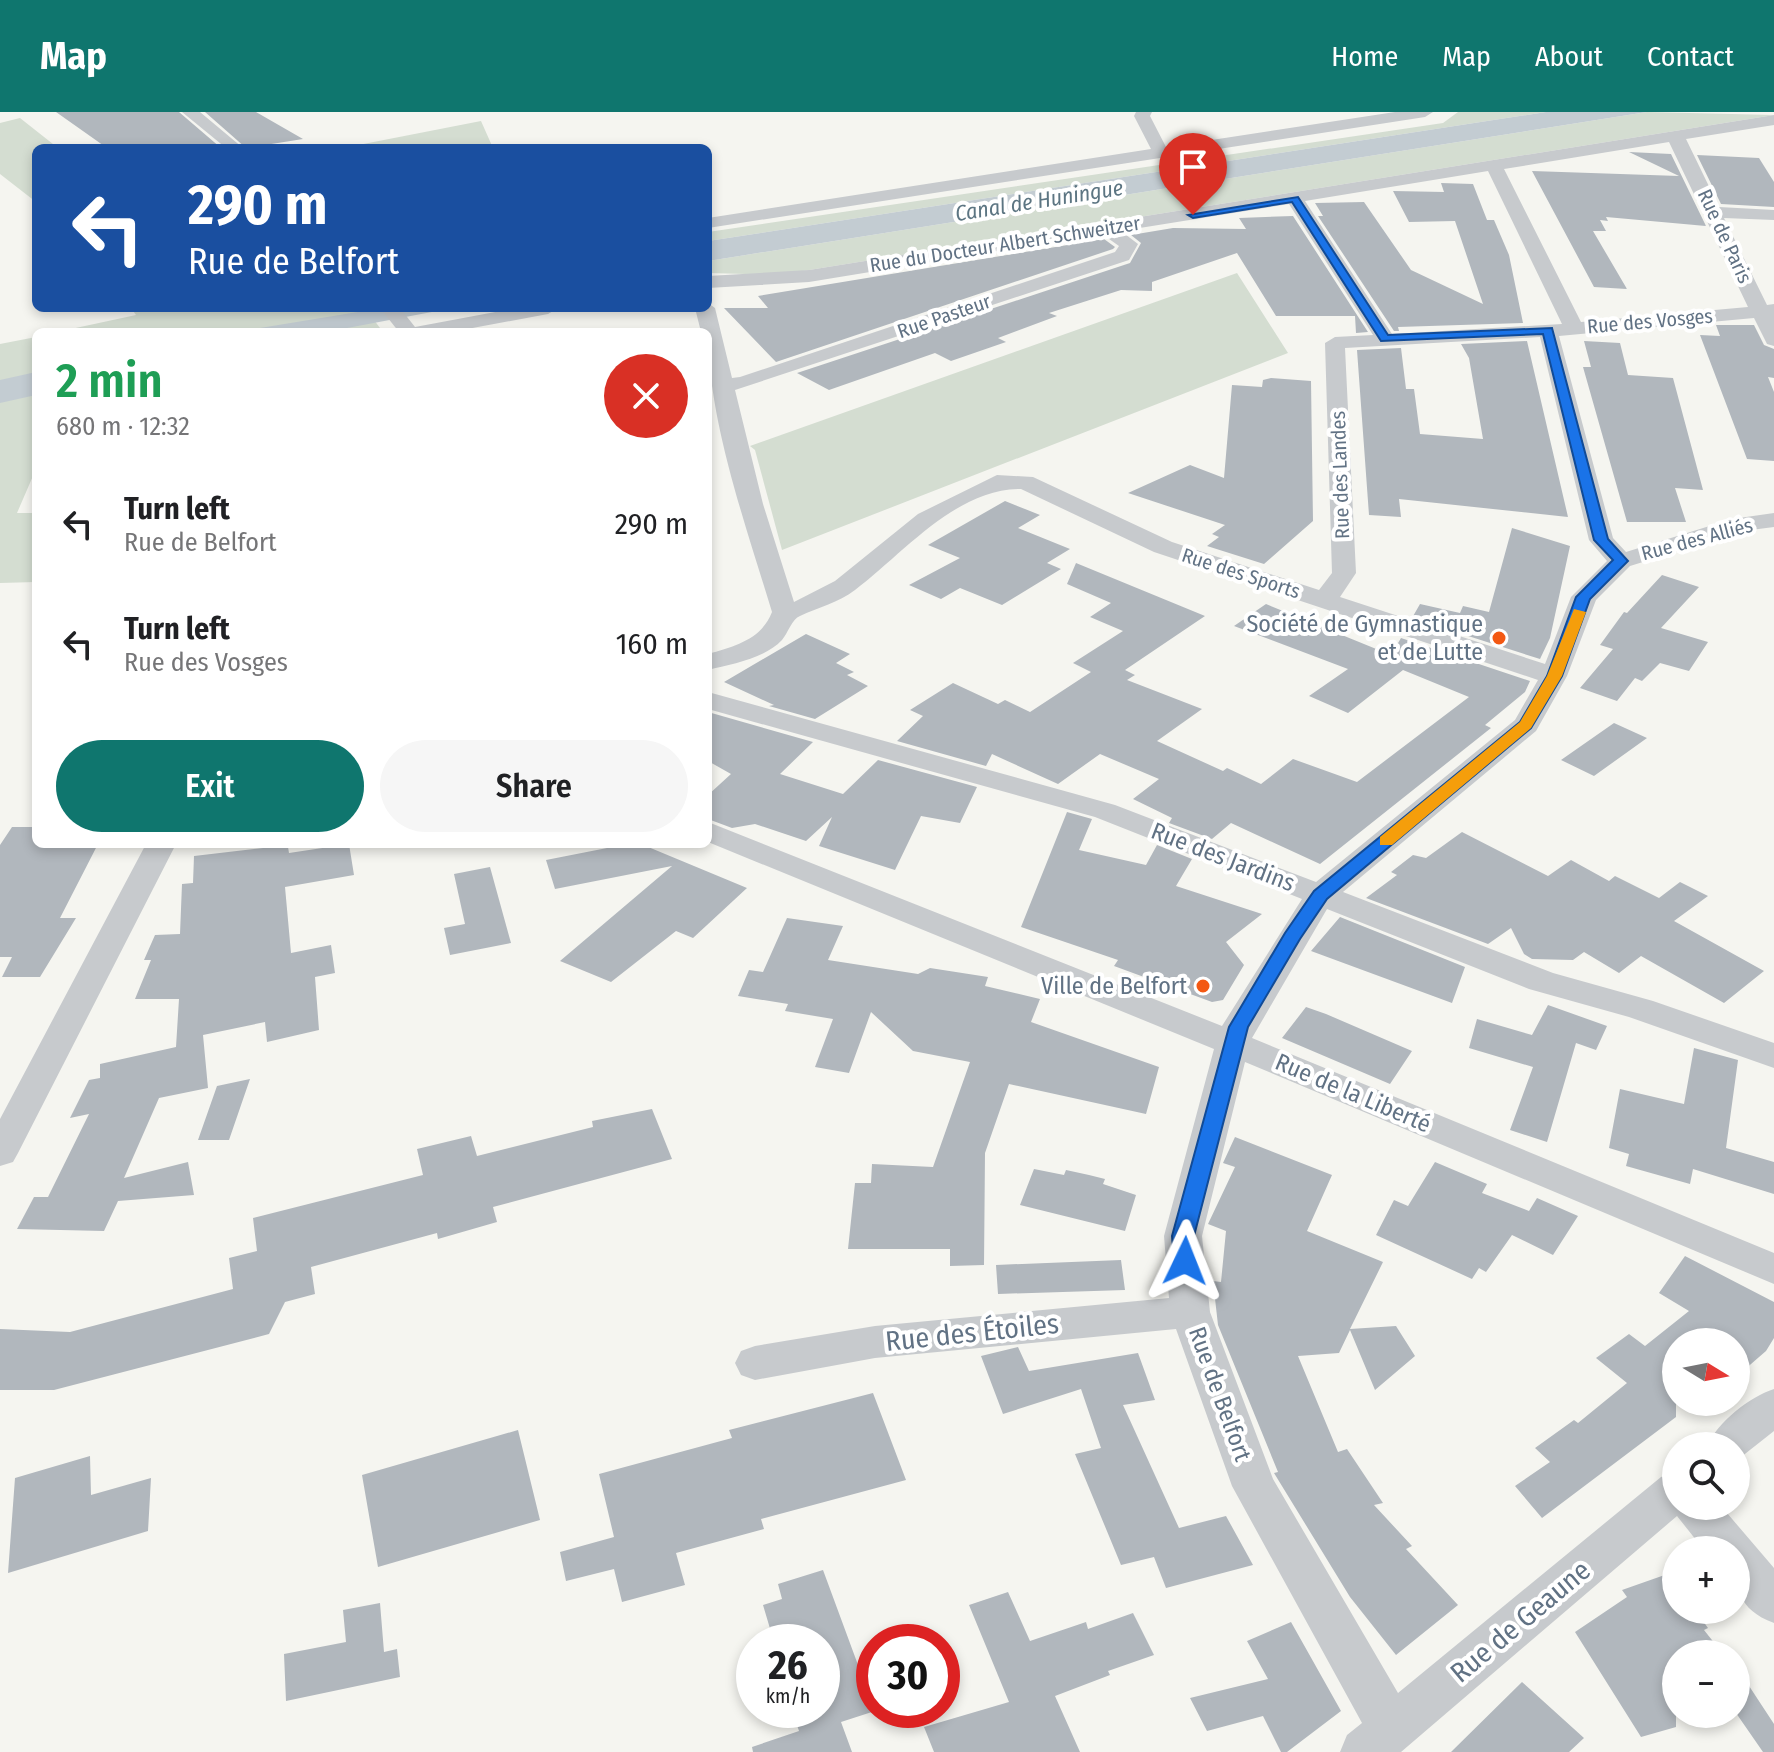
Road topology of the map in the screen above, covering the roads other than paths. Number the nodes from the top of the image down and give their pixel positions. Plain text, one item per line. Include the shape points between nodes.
1 (190, 112) edge
2 (1144, 112) edge
3 (1425, 112) edge
4 (1774, 120) edge
5 (1671, 136) junction
6 (231, 144) edge
7 (1161, 153) junction
8 (1494, 166) junction
9 (1295, 199) junction
10 (1714, 212) junction
11 (1774, 215) edge
12 (712, 222) edge
13 (1103, 227) junction
14 (712, 282) edge
15 (1767, 310) edge
16 (394, 312) edge
17 (523, 312) edge
18 (1574, 327) junction
19 (409, 328) edge
20 (423, 328) edge
21 (1548, 331) junction
22 (1385, 338) junction
23 (1774, 340) edge
24 (712, 342) edge
25 (1335, 343) joint
26 (721, 386) junction
27 (1774, 520) edge
28 (1621, 561) junction
29 (1325, 600) junction
30 (785, 612) junction
31 (712, 661) edge
32 (1554, 676) junction
33 (712, 701) edge
34 (712, 833) edge
35 (159, 848) edge
36 (1320, 895) junction
37 (1233, 1043) junction
38 (1774, 1056) edge
39 (2, 1146) edge
40 (1774, 1269) edge
41 (1190, 1312) junction
42 (755, 1363) dead end
43 (1774, 1406) edge
44 (1744, 1432) edge
45 (1662, 1502) edge
46 (1706, 1520) edge
47 (1719, 1536) edge
48 (1750, 1573) edge
49 (1774, 1602) edge
50 (1378, 1740) edge

1 - 6 street
2 - 7 street
3 - 7 street
4 - 5 street, Rue du Docteur Albert Schweitzer
5 - 8 street, Rue du Docteur Albert Schweitzer
5 - 10 street, Rue de Paris via 1679,141
7 - 12 street
8 - 9 street, Rue du Docteur Albert Schweitzer
8 - 18 street
9 - 13 street, Rue du Docteur Albert Schweitzer
9 - 22 street
10 - 11 street
10 - 15 street, Rue de Paris
13 - 14 street, Rue du Docteur Albert Schweitzer via 809,276
13 - 26 street, Rue Pasteur via 1129,244 1122,256
15 - 18 street, Rue des Vosges
15 - 23 street, Rue de Paris
16 - 19 street
17 - 20 street
18 - 21 street, Rue des Vosges
21 - 22 street, Rue des Vosges
21 - 28 street via 1601,540
22 - 25 street, Rue des Vosges
24 - 26 street
25 - 29 street, Rue des Landes via 1344,573
26 - 30 street
27 - 28 street, Rue des Alliés via 1740,524
28 - 32 street, Rue de Belfort via 1584,597
29 - 30 street, Rue des Sports via 1163,547 1025,482 997,482 926,519 831,598
29 - 32 street, Rue des Sports
30 - 31 street via 768,640
32 - 36 street, Rue de Belfort via 1526,725
33 - 36 street, Rue des Jardins via 1105,811
34 - 37 street, Rue de la Liberté
35 - 39 street
36 - 37 street, Rue de Belfort
36 - 38 street, Rue des Jardins via 1541,981
37 - 40 street, Rue de la Liberté
37 - 41 street, Rue de Belfort via 1183,1236
41 - 42 street, Rue des Étoiles via 875,1342
41 - 50 street, Rue de Belfort via 1254,1486
43 - 44 street
45 - 50 street, Rue de Geaune
46 - 47 street
48 - 49 street

